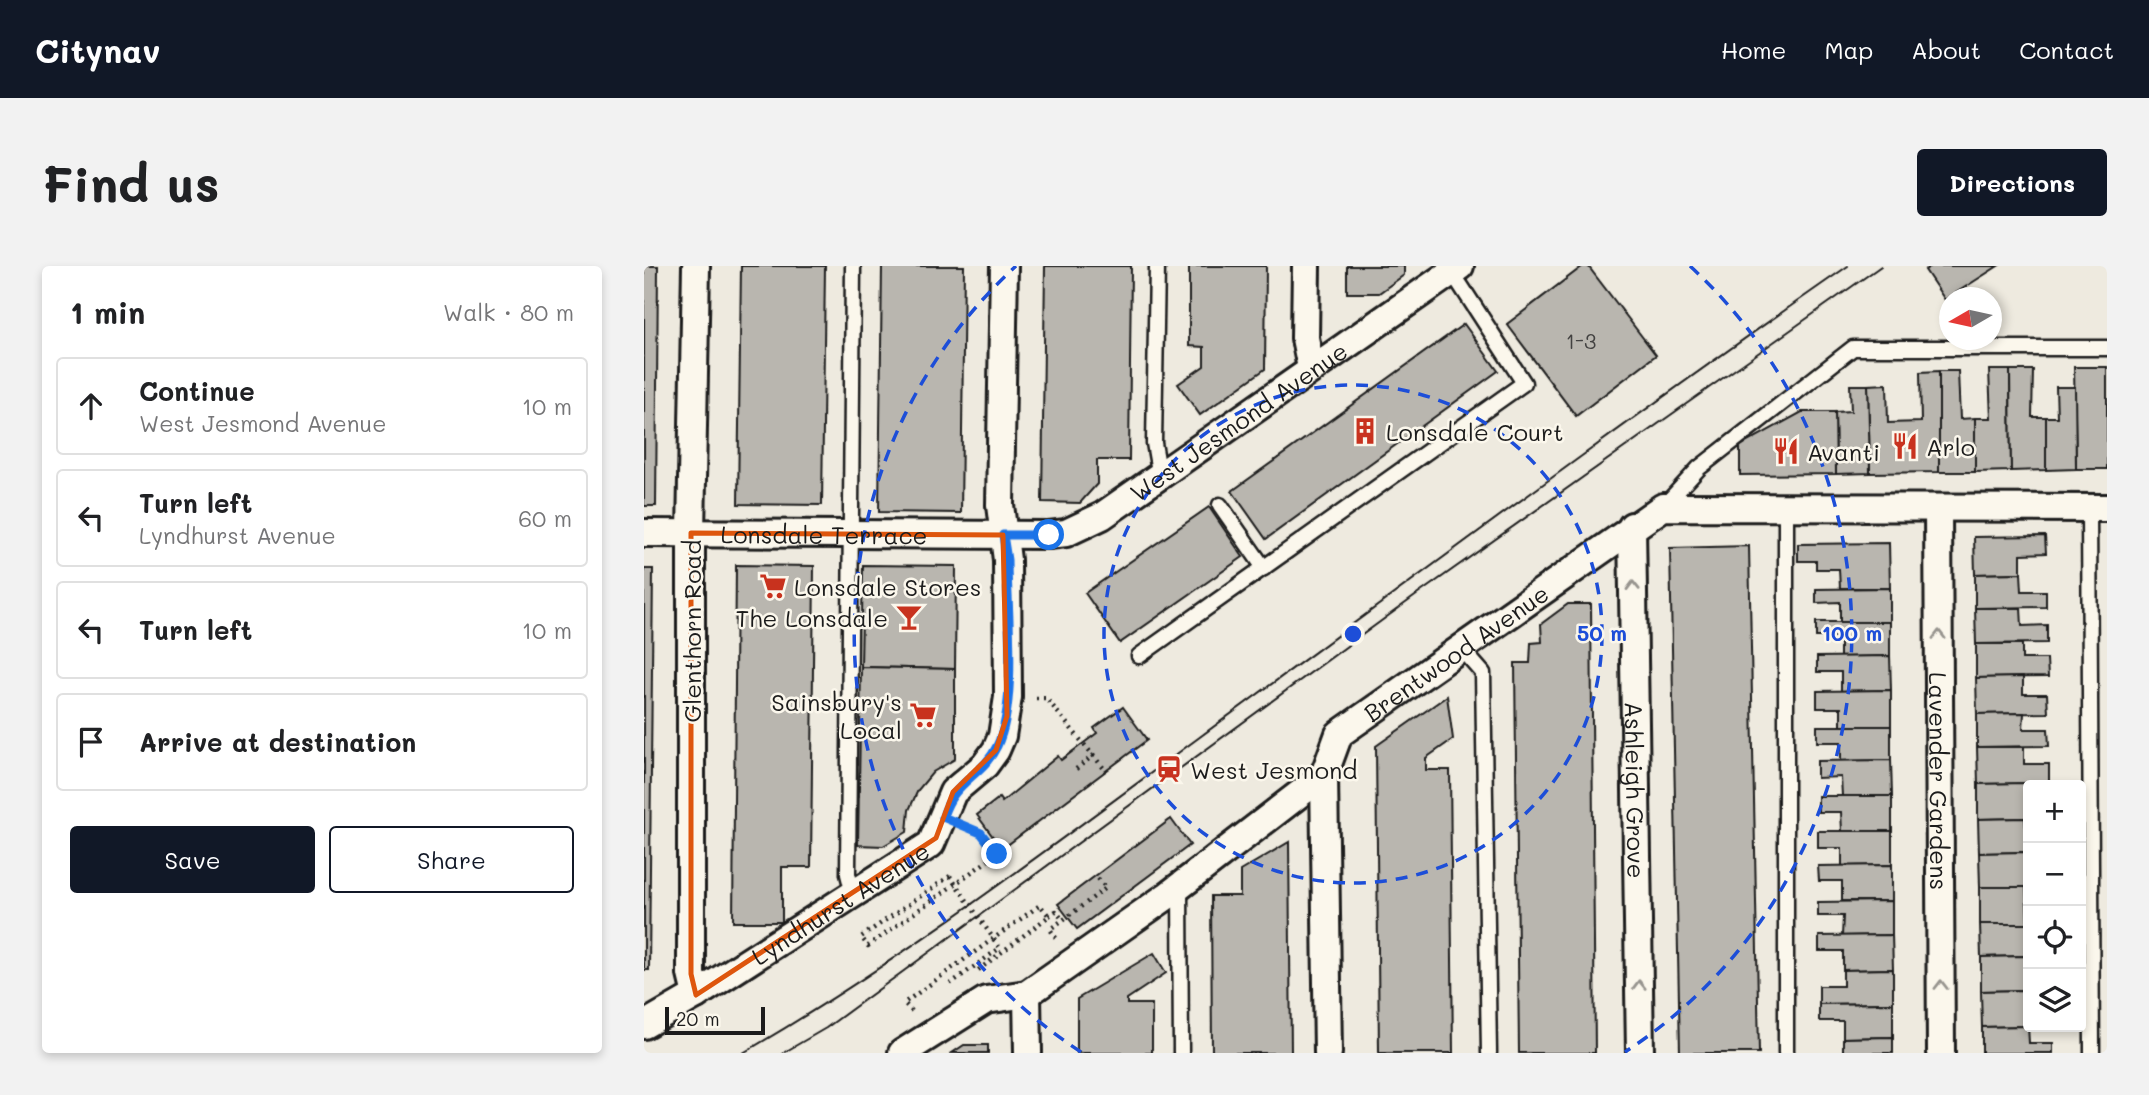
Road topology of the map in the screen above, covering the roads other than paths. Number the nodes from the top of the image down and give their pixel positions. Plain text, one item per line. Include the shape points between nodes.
1 (696, 266) edge
2 (853, 266) edge
3 (1004, 266) edge
4 (1157, 266) edge
5 (1306, 266) edge
6 (1456, 269) edge
7 (2107, 348) edge
8 (1311, 368) junction
9 (1160, 477) junction
10 (1220, 505) dead end
11 (1663, 507) junction
12 (1786, 507) junction
13 (1938, 508) junction
14 (2098, 508) edge
15 (1632, 526) junction
16 (644, 533) edge
17 (691, 533) junction
18 (849, 534) junction
19 (1003, 535) junction
20 (1264, 568) junction
21 (1461, 648) junction
22 (1139, 656) dead end
23 (1324, 775) junction
24 (1180, 886) junction
25 (852, 894) junction
26 (1027, 994) junction
27 (696, 995) junction
28 (644, 1025) edge
29 (902, 1053) edge
30 (1028, 1053) edge
31 (1181, 1053) edge
32 (1328, 1053) edge
33 (1489, 1053) edge
34 (1640, 1053) edge
35 (1786, 1053) edge
36 (1941, 1053) edge
37 (2092, 1053) edge

1 - 17 street, Glenthorn Road
2 - 18 lane
3 - 19 street, Lyndhurst Avenue
4 - 9 lane via 1154,443
5 - 8 street via 1305,338
6 - 8 street, West Jesmond Avenue
6 - 20 lane via 1524,383
7 - 11 lane via 1853,348 1699,468
8 - 9 street, West Jesmond Avenue
9 - 19 street, West Jesmond Avenue via 1084,526 1049,535
10 - 20 lane
11 - 12 street
11 - 15 street, Brentwood Avenue
12 - 13 street
12 - 35 lane
13 - 14 street
36 -> 13 street, Lavender Gardens
14 - 37 lane
15 - 21 street, Brentwood Avenue
34 -> 15 street, Ashleigh Grove
16 - 17 street, Lonsdale Terrace
17 - 18 street, Lonsdale Terrace
17 - 27 street, Glenthorn Road via 691,974
18 - 19 street, Lonsdale Terrace
18 - 25 lane via 848,874
19 - 25 street, Lyndhurst Avenue via 1008,696 1005,726 996,750 953,792 931,844
20 - 22 lane
21 - 23 street, Brentwood Avenue via 1339,734
21 - 33 lane via 1483,673
23 - 24 street
23 - 32 street
24 - 26 street
24 - 31 lane
25 - 27 street, Lyndhurst Avenue
26 - 29 street via 986,1000
26 - 30 street
27 - 28 street, Lyndhurst Avenue

